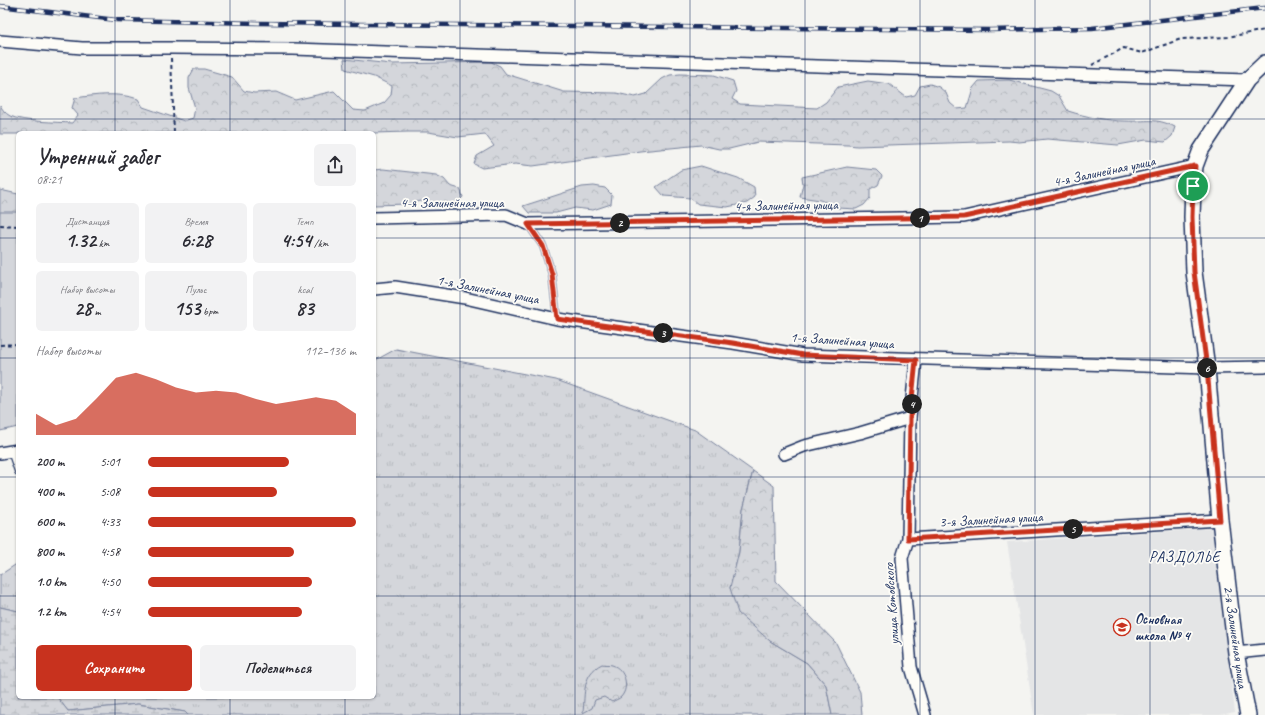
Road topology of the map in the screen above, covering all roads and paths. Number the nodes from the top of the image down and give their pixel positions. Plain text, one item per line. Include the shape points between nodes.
1 (1265, 30) edge
2 (0, 41) edge
3 (172, 48) junction
4 (1265, 63) edge
5 (1078, 75) junction
6 (1247, 80) junction
7 (174, 131) edge
8 (1195, 166) junction
9 (376, 218) edge
10 (528, 224) junction
11 (0, 226) edge
12 (16, 226) edge
13 (376, 289) edge
14 (557, 319) junction
15 (16, 344) edge
16 (0, 345) edge
17 (916, 360) junction
18 (1265, 367) edge
19 (1207, 368) junction
20 (910, 418) junction
21 (10, 452) edge
22 (784, 454) dead end
23 (16, 467) edge
24 (1220, 520) junction
25 (908, 539) junction
26 (1265, 650) edge
27 (1236, 653) junction
28 (925, 715) edge
29 (1248, 715) edge

1 - 5 path via 1228,37 1182,39 1142,53 1124,48 1096,61
2 - 3 street via 82,48
3 - 5 street via 300,49
3 - 7 path
4 - 6 street, 2-я Залинейная улица
5 - 6 street
6 - 8 street, 2-я Залинейная улица via 1201,150
8 - 10 street, 4-я Залинейная улица via 964,217
8 - 19 street, 2-я Залинейная улица via 1192,217 1194,272
9 - 10 street, 4-я Залинейная улица via 506,215
10 - 14 lane via 543,246 552,274
11 - 12 path
13 - 14 street, 1-я Залинейная улица via 395,287 465,298
14 - 17 street, 1-я Залинейная улица via 803,355
15 - 16 path
17 - 19 street, 1-я Залинейная улица
17 - 20 street, улица Котовского
18 - 19 street, 1-я Залинейная улица
19 - 24 street, 2-я Залинейная улица
20 - 22 street via 804,446
20 - 25 street, улица Котовского
21 - 23 lane
24 - 25 street, 3-я Залинейная улица
24 - 27 street, 2-я Залинейная улица
25 - 28 street, улица Котовского via 902,558 911,667
26 - 27 street
27 - 29 street, 2-я Залинейная улица

